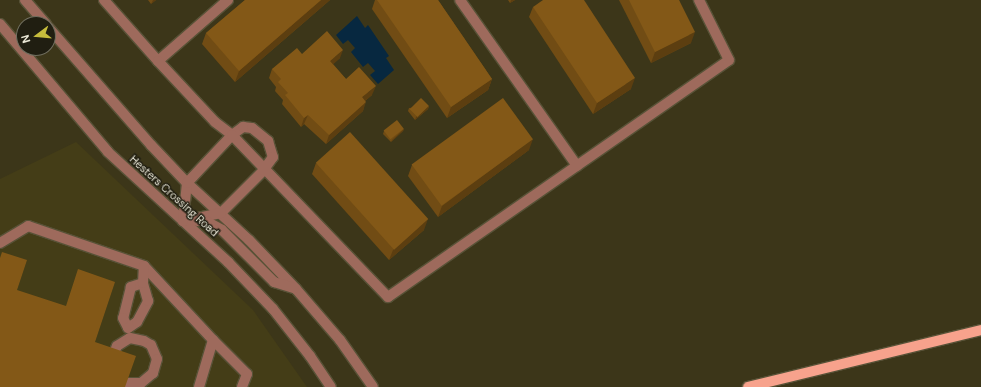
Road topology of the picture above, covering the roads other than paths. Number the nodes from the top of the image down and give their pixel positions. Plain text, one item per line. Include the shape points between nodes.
1 (25, 0) edge
2 (104, 0) edge
3 (228, 0) edge
4 (460, 0) edge
5 (699, 0) edge
6 (39, 16) edge
7 (0, 24) edge
8 (56, 36) edge
9 (158, 61) junction
10 (232, 136) junction
11 (577, 166) junction
12 (263, 171) junction
13 (187, 183) junction
14 (221, 214) junction
15 (183, 221) junction
16 (0, 243) edge
17 (144, 266) junction
18 (143, 283) junction
19 (296, 289) junction
20 (128, 328) junction
21 (981, 330) edge
22 (130, 338) junction
23 (213, 340) junction
24 (111, 360) edge
25 (127, 383) edge
26 (199, 387) edge
27 (242, 387) edge
28 (331, 387) edge
29 (373, 387) edge
30 (748, 387) edge

1 - 6 street
2 - 9 street
3 - 9 street
4 - 11 street
5 - 11 street via 729,60
7 - 15 street, Hesters Crossing Road via 108,152
8 - 13 street, Hesters Crossing Road via 112,103
9 - 10 street via 215,122
10 - 12 street
10 - 12 street via 247,126 268,141 273,157
10 - 13 street
11 - 12 street via 388,297
12 - 14 street
13 - 14 street, Hesters Crossing Road
13 - 15 street
14 - 15 street
14 - 19 street, Hesters Crossing Road
15 - 19 street via 206,221 222,230 274,282
15 - 28 street, Hesters Crossing Road via 228,262 273,309
16 - 17 street via 28,226
17 - 18 street
17 - 23 street
18 - 20 street via 148,301 137,322
18 - 20 street via 131,287 123,318
19 - 29 street, Hesters Crossing Road via 340,340
20 - 22 street
21 - 30 main road
22 - 24 street via 117,346
22 - 25 street via 137,338 151,345 157,359 153,373 142,383
23 - 26 street
23 - 27 street via 247,374

